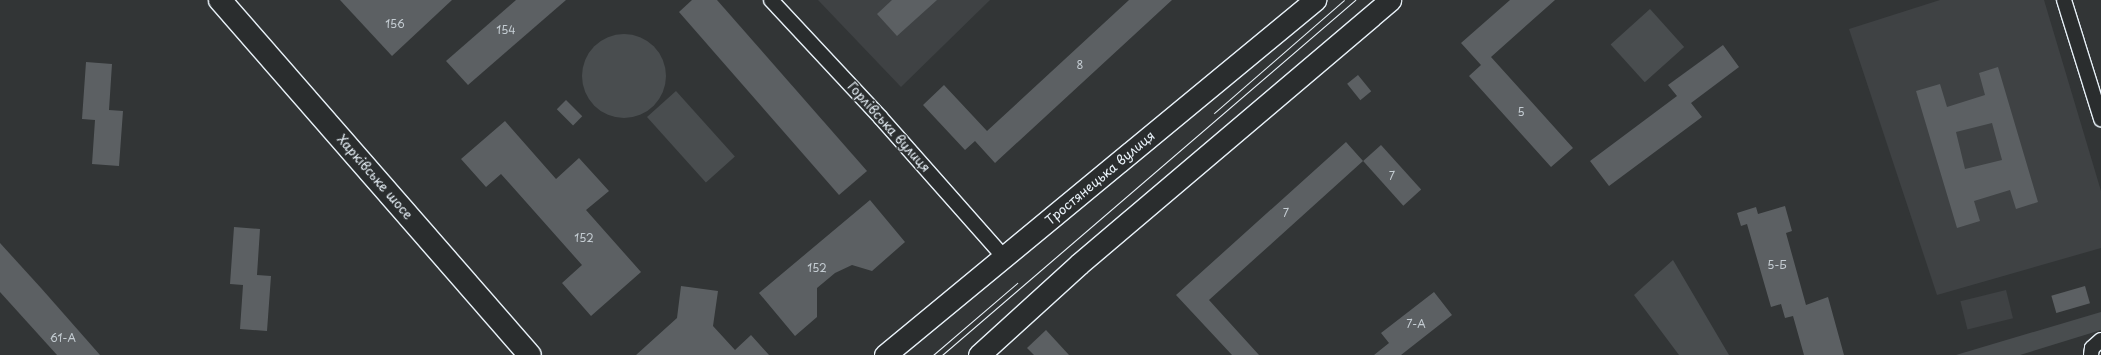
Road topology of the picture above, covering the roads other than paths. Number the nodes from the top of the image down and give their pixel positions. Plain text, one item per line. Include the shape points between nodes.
1 (220, 0) edge
2 (771, 0) edge
3 (1315, 0) edge
4 (1390, 0) edge
5 (2064, 0) edge
6 (2101, 119) edge
7 (1004, 257) junction
8 (2101, 340) edge
9 (530, 355) edge
10 (886, 355) edge
11 (979, 355) edge
12 (2090, 355) edge

1 - 9 main road, Харківське шосе
2 - 7 street, Горлівська вулиця via 880,117
3 - 7 main road, Тростянецька вулиця
4 - 11 main road via 1079,264
5 - 6 street
7 - 10 main road, Тростянецька вулиця
8 - 12 street via 2092,348

